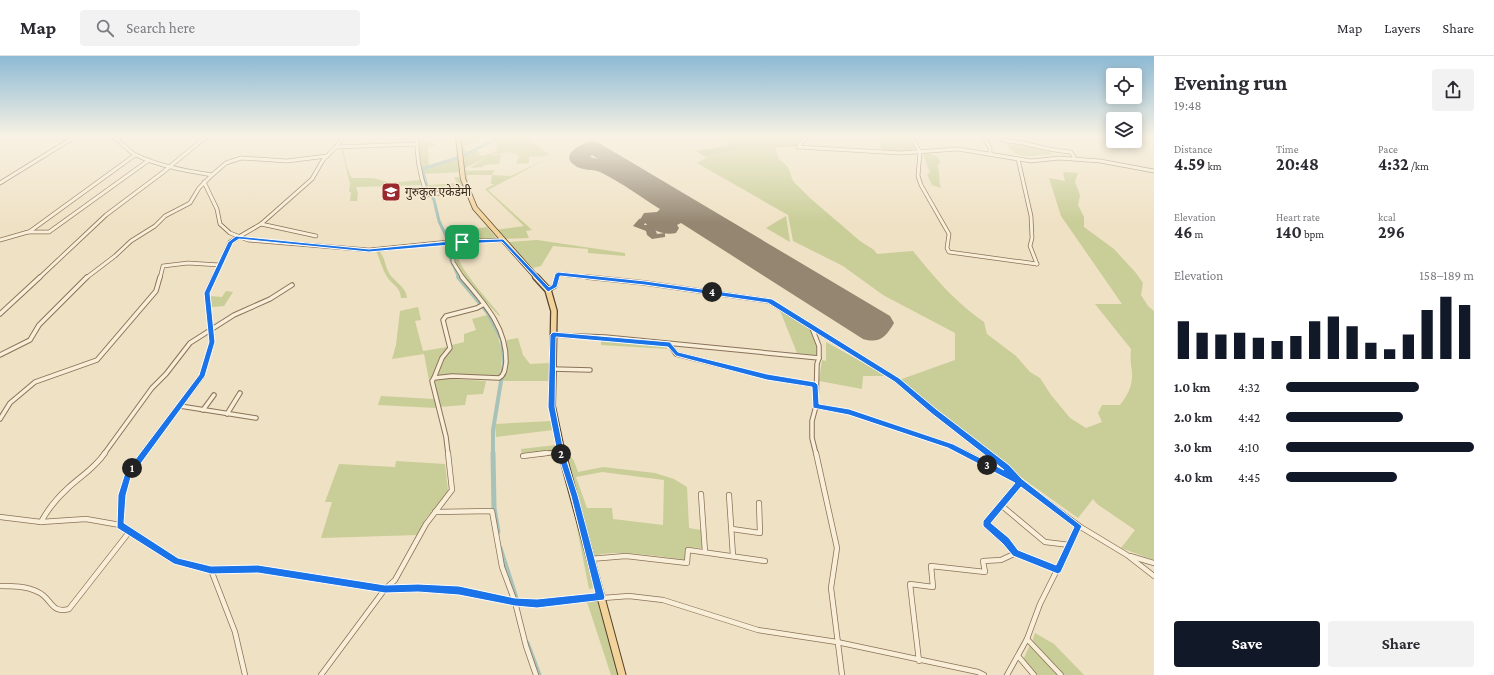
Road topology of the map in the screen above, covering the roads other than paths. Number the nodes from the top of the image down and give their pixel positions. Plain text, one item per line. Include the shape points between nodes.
1 (29, 165) edge
2 (121, 165) edge
3 (142, 165) edge
4 (168, 165) edge
5 (224, 165) edge
6 (322, 165) edge
7 (419, 165) edge
8 (461, 165) edge
9 (919, 165) edge
10 (1019, 165) edge
11 (1121, 165) edge
12 (172, 166) junction
13 (1154, 171) edge
14 (212, 175) junction
15 (204, 182) junction
16 (0, 183) edge
17 (466, 189) junction
18 (261, 224) junction
19 (28, 232) junction
20 (316, 236) dead end
21 (238, 238) junction
22 (0, 240) edge
23 (503, 240) junction
24 (469, 242) junction
25 (220, 265) junction
26 (292, 285) dead end
27 (548, 290) junction
28 (484, 304) junction
29 (0, 314) edge
30 (812, 327) junction
31 (211, 328) junction
32 (553, 335) junction
33 (670, 344) junction
34 (0, 355) edge
35 (819, 358) junction
36 (552, 369) junction
37 (590, 370) dead end
38 (434, 378) junction
39 (815, 385) junction
40 (240, 393) dead end
41 (214, 395) dead end
42 (180, 406) junction
43 (816, 406) junction
44 (203, 410) junction
45 (227, 414) junction
46 (256, 418) dead end
47 (0, 419) edge
48 (560, 452) junction
49 (523, 456) dead end
50 (1020, 482) junction
51 (701, 494) dead end
52 (729, 495) dead end
53 (759, 503) dead end
54 (1002, 506) junction
55 (435, 512) junction
56 (0, 517) edge
57 (41, 522) junction
58 (120, 525) junction
59 (1078, 526) junction
60 (732, 529) junction
61 (130, 530) junction
62 (1070, 545) junction
63 (705, 552) junction
64 (1016, 553) junction
65 (1127, 555) junction
66 (734, 556) junction
67 (590, 559) junction
68 (765, 561) dead end
69 (1154, 562) edge
70 (211, 570) junction
71 (1058, 570) junction
72 (1154, 576) edge
73 (0, 586) edge
74 (385, 589) junction
75 (601, 597) junction
76 (515, 602) junction
77 (1027, 639) junction
78 (837, 642) junction
79 (1018, 656) junction
80 (919, 661) junction
81 (245, 675) edge
82 (321, 675) edge
83 (536, 675) edge
84 (622, 675) edge
85 (842, 675) edge
86 (984, 675) edge
87 (1007, 675) edge
88 (1034, 675) edge
89 (1061, 675) edge

1 - 16 street
2 - 19 street
3 - 19 street via 49,232
4 - 12 street
5 - 14 street
6 - 18 street via 312,179
7 - 17 street via 420,180 427,195
8 - 17 main road
9 - 10 street via 918,176 921,186 949,234 949,252 1037,264 1030,246 1030,210
11 - 13 street
12 - 14 street
12 - 29 street via 106,215
14 - 15 street
15 - 21 street via 224,229
15 - 34 street via 190,203 165,216 82,281 39,325 30,340
17 - 23 main road via 475,208
18 - 20 street
18 - 21 street
19 - 22 street
21 - 24 street via 369,250
21 - 25 street via 230,242
23 - 24 street
23 - 27 main road
24 - 28 street via 453,251 452,258 466,282
25 - 31 street via 207,293
25 - 47 street via 188,263 163,266 156,291 97,360 34,382 10,403
26 - 31 street via 270,299
27 - 30 street via 555,286 558,274 718,293 769,301
27 - 32 main road via 552,301
28 - 38 street via 478,308 446,316 443,320 450,348 442,358
28 - 38 street via 498,324 504,339 504,376 497,379 452,376
30 - 35 street via 821,350
30 - 50 street via 897,380
31 - 42 street via 212,342 202,376
31 - 57 street via 190,343 152,388 96,466 69,487 49,508
32 - 33 street
32 - 36 main road
33 - 35 street
33 - 39 street via 676,354 767,377
35 - 39 street
36 - 37 street
36 - 48 main road via 552,407
38 - 55 street via 432,381 446,437 452,490
39 - 43 street
40 - 45 street
41 - 44 street
42 - 44 street
42 - 58 street via 127,477 122,495
43 - 50 street via 849,412 950,446
43 - 78 street via 812,421 812,438 837,548 832,588
44 - 45 street
45 - 46 street
48 - 49 street
48 - 67 main road
50 - 54 street
50 - 59 street
51 - 63 street
52 - 60 street
53 - 60 street via 760,533
54 - 62 street via 1045,542
54 - 64 street via 986,524
55 - 74 street via 396,580
55 - 76 street via 492,511 502,566
56 - 57 street
57 - 58 street via 86,519
58 - 61 street
59 - 62 street
59 - 65 street
60 - 66 street
61 - 70 street via 176,562
61 - 73 street via 69,609 63,611 51,606 43,594 28,589
62 - 71 street
63 - 66 street
63 - 67 street via 688,550 687,563 633,556 604,556
64 - 71 street
64 - 80 street via 1001,560 983,561 985,572 931,566 933,587 910,584
65 - 69 street
65 - 72 street
66 - 68 street
67 - 75 main road
70 - 74 street via 258,569
70 - 81 street via 212,579 219,590 239,641
71 - 77 street via 1040,604
74 - 76 street via 459,590
74 - 82 street
75 - 76 street via 537,603
75 - 78 street via 629,596 663,600 758,630
75 - 84 main road
76 - 83 street
77 - 79 street
77 - 89 street
78 - 80 street
78 - 85 street
79 - 87 street
79 - 88 street
80 - 86 street

